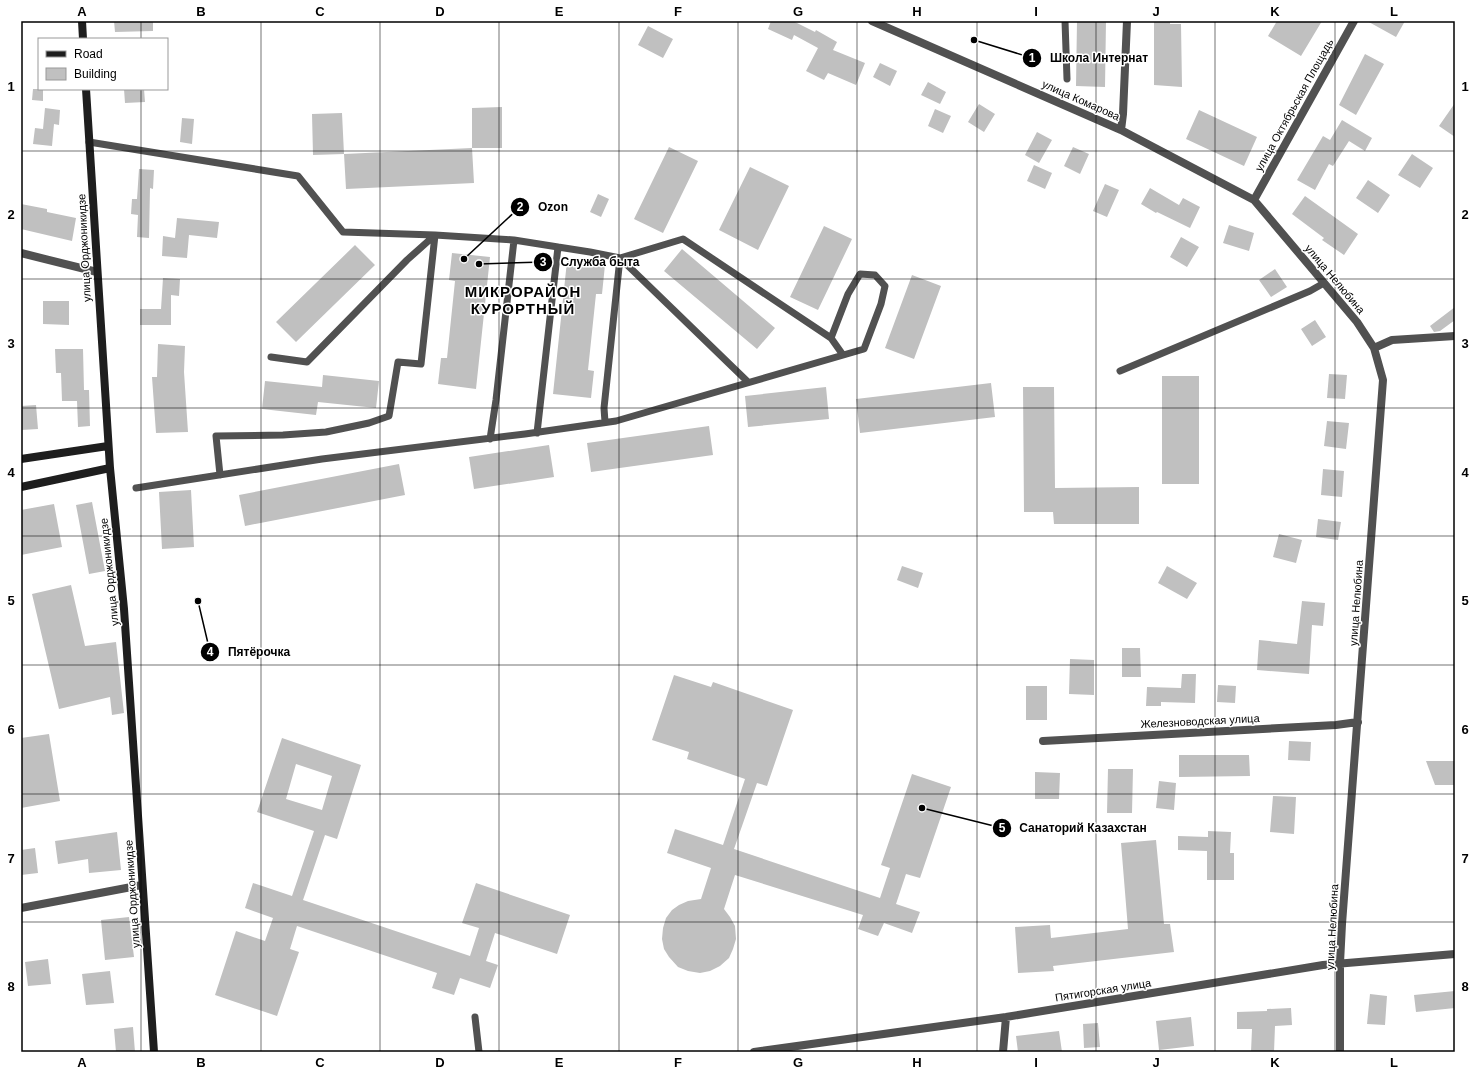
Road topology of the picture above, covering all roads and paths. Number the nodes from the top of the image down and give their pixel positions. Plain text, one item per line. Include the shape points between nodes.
1 (82, 21) edge
2 (872, 21) edge
3 (1065, 21) edge
4 (1127, 21) edge
5 (1354, 21) edge
6 (83, 38) edge
7 (1067, 79) dead end
8 (86, 90) edge
9 (1121, 130) junction
10 (89, 142) junction
11 (1254, 200) junction
12 (435, 235) junction
13 (514, 240) junction
14 (558, 247) junction
15 (21, 253) edge
16 (620, 258) junction
17 (97, 272) junction
18 (1324, 283) junction
19 (1455, 336) edge
20 (831, 338) junction
21 (1374, 348) junction
22 (842, 355) junction
23 (271, 357) dead end
24 (1120, 371) dead end
25 (748, 382) junction
26 (605, 422) junction
27 (537, 432) junction
28 (490, 439) junction
29 (108, 446) junction
30 (21, 459) edge
31 (110, 468) junction
32 (220, 475) junction
33 (21, 486) edge
34 (136, 488) dead end
35 (1358, 722) junction
36 (1043, 741) dead end
37 (142, 885) junction
38 (21, 908) edge
39 (1455, 954) edge
40 (1340, 963) junction
41 (475, 1017) dead end
42 (1006, 1017) junction
43 (154, 1052) edge
44 (479, 1052) edge
45 (754, 1052) edge
46 (1003, 1052) edge
47 (1340, 1052) edge

1 - 6 main road
2 - 9 street, улица Комарова
3 - 7 lane
4 - 9 street
5 - 11 street, улица Октябрьская Площадь
8 - 10 main road, улица Орджоникидзе
9 - 11 street, улица Комарова
10 - 12 lane via 298,176 342,232
10 - 17 main road, улица Орджоникидзе
11 - 18 street, улица Нелюбина
12 - 13 lane
12 - 23 lane via 406,260 308,362
12 - 32 lane via 421,364 398,362 389,416 326,432 216,436
13 - 14 lane
13 - 28 lane
14 - 16 lane
14 - 27 lane
15 - 17 street
16 - 20 lane via 683,239
16 - 25 lane
16 - 26 lane via 604,408
17 - 29 main road, улица Орджоникидзе
18 - 21 street, улица Нелюбина via 1357,322
18 - 24 lane
19 - 21 street via 1392,340
20 - 22 lane
20 - 22 lane via 848,294 860,274 875,275 885,286 864,350
21 - 35 street, улица Нелюбина via 1383,380
22 - 25 lane
25 - 26 lane via 616,421
26 - 27 lane
27 - 28 lane
28 - 32 lane via 322,459
29 - 30 main road
29 - 31 main road, улица Орджоникидзе
31 - 33 main road
31 - 37 main road, улица Орджоникидзе via 124,610
32 - 34 lane
35 - 36 street, Железноводская улица
35 - 40 street, улица Нелюбина
37 - 38 street
37 - 43 main road, улица Орджоникидзе
39 - 40 street, Пятигорская улица
40 - 42 street, Пятигорская улица
40 - 47 street, улица Нелюбина
41 - 44 lane
42 - 45 street, Пятигорская улица
42 - 46 street

